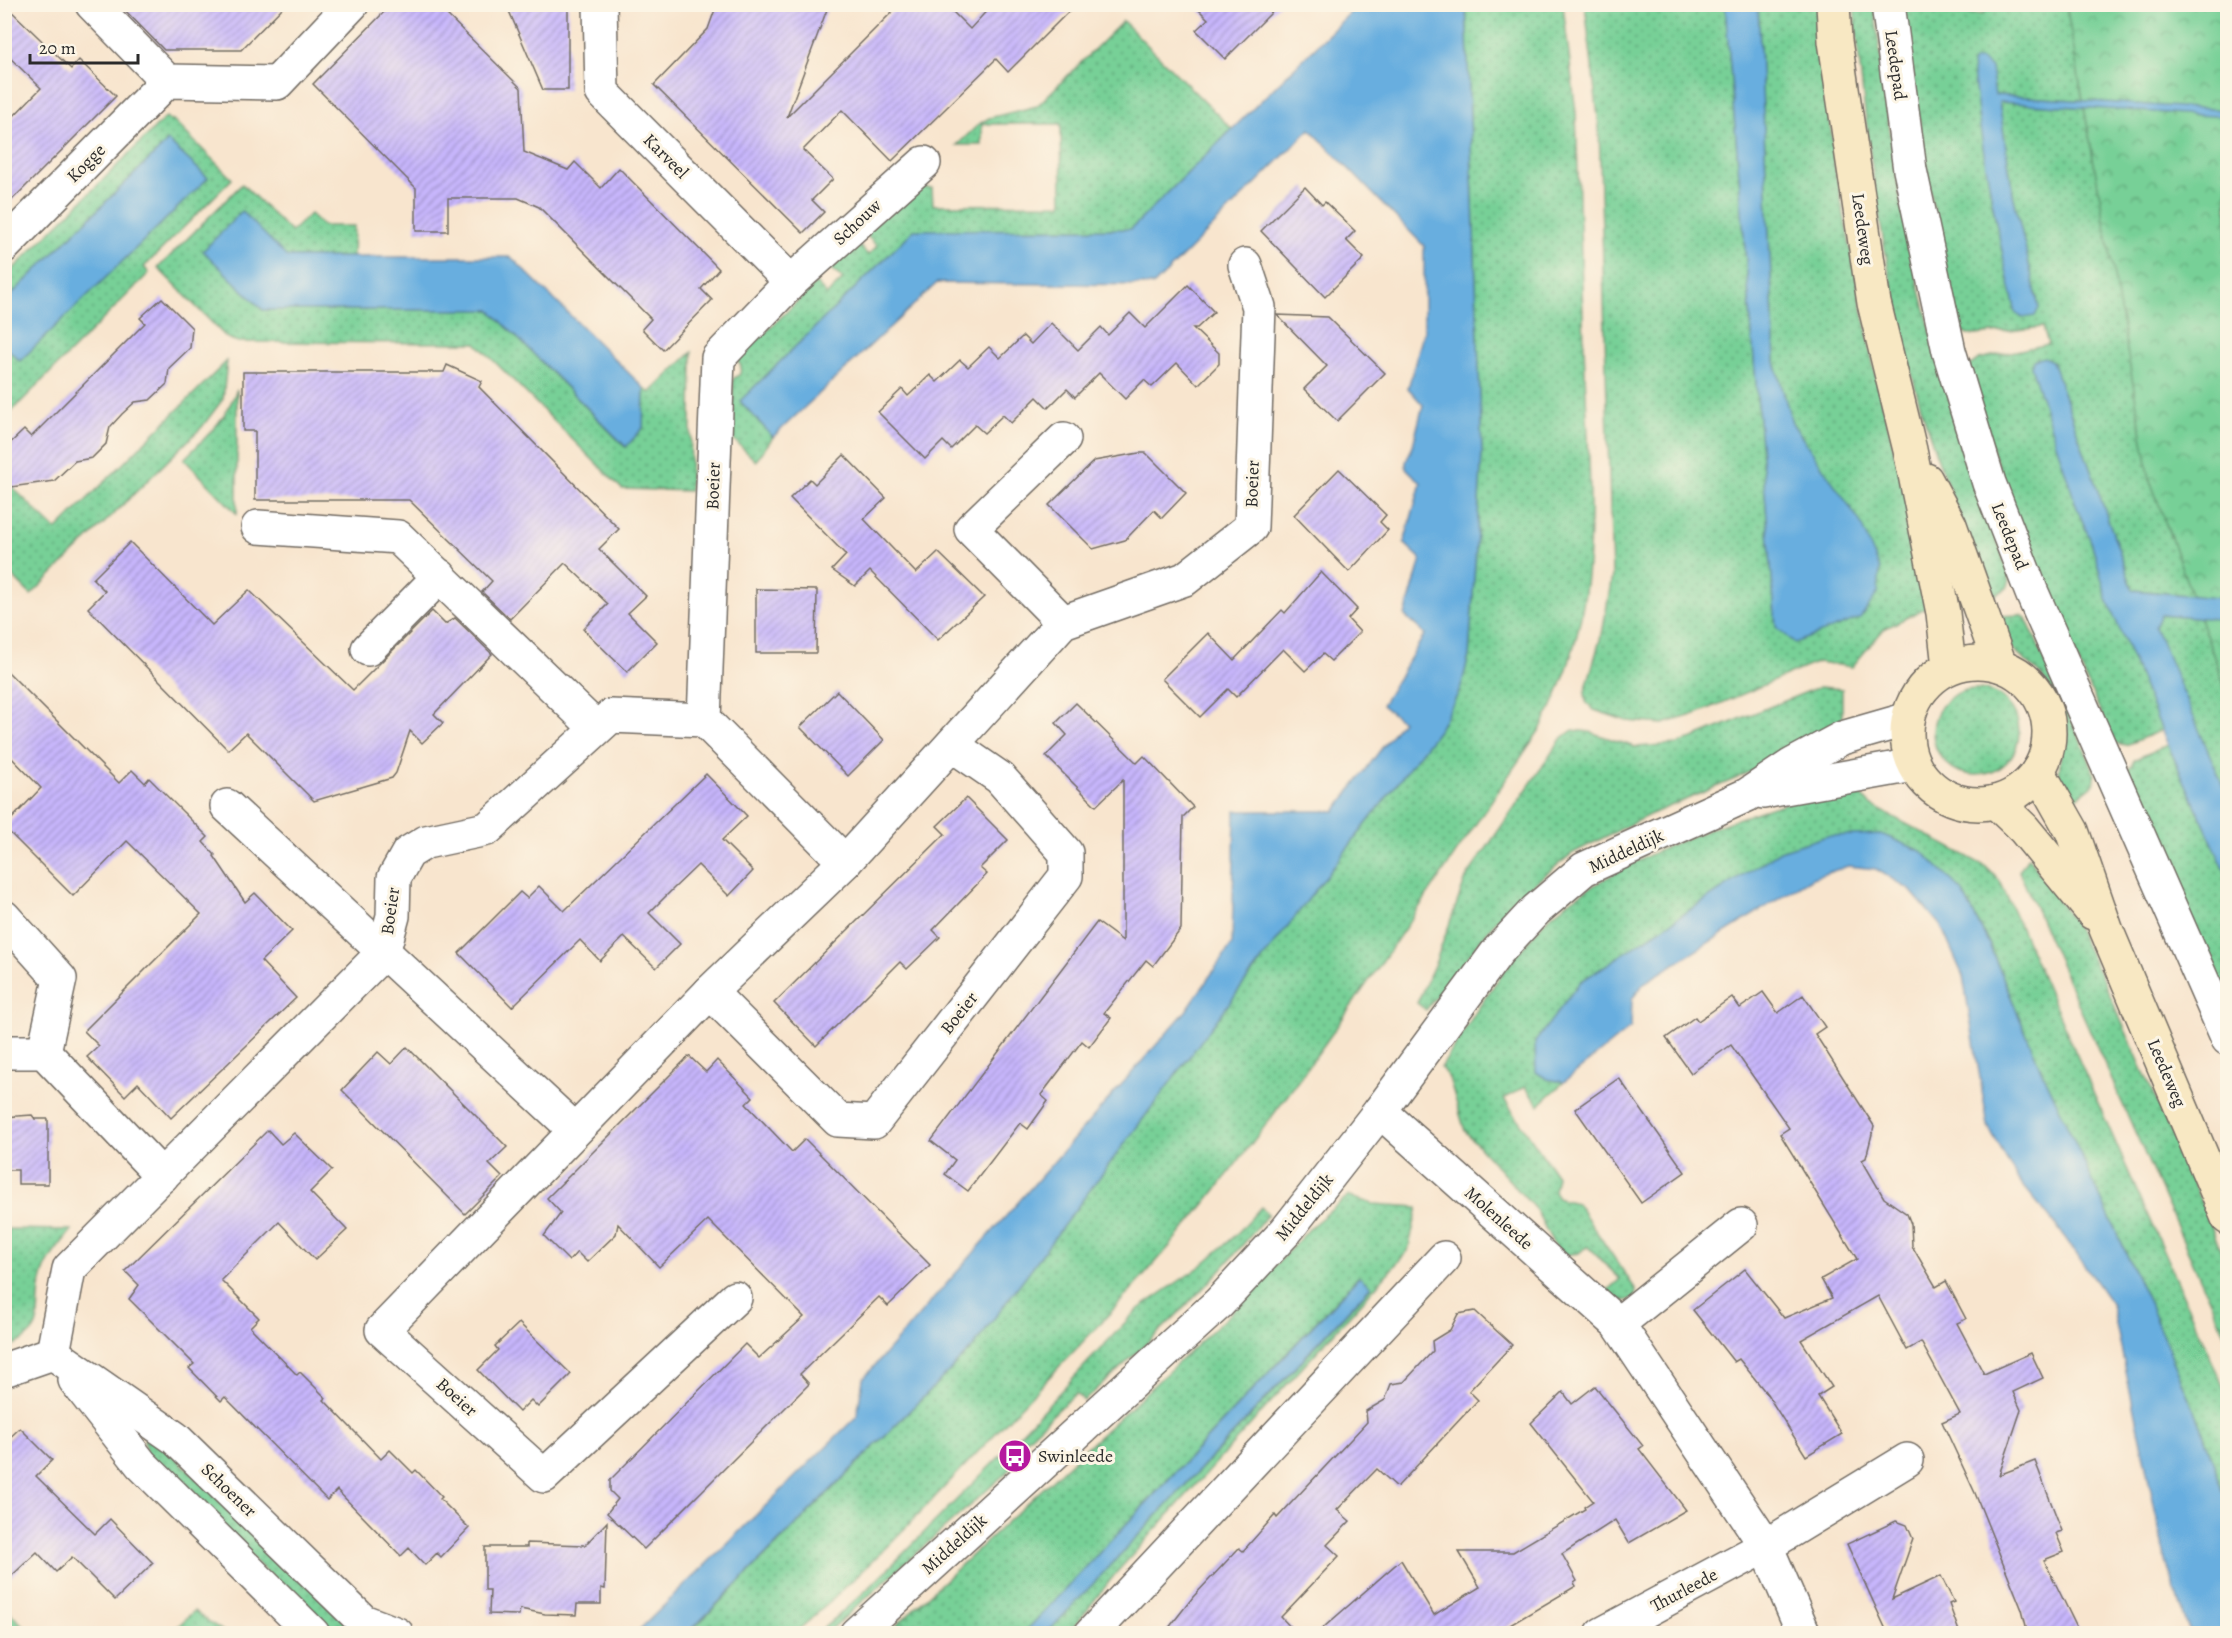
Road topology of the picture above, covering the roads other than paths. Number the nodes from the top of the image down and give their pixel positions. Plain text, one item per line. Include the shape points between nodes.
1 (92, 4) edge
2 (352, 4) edge
3 (600, 4) edge
4 (1833, 4) edge
5 (1888, 4) edge
6 (167, 81) junction
7 (924, 163) dead end
8 (4, 246) edge
9 (1245, 265) dead end
10 (791, 282) junction
11 (1064, 439) dead end
12 (1910, 450) junction
13 (258, 527) dead end
14 (440, 576) junction
15 (1063, 622) junction
16 (368, 649) dead end
17 (2000, 665) junction
18 (1949, 667) junction
19 (1908, 719) junction
20 (704, 720) junction
21 (596, 728) junction
22 (952, 744) junction
23 (1914, 765) junction
24 (2038, 771) junction
25 (1747, 795) junction
26 (1996, 802) junction
27 (227, 806) dead end
28 (844, 862) junction
29 (4, 917) edge
30 (2106, 929) junction
31 (383, 953) junction
32 (710, 992) junction
33 (2228, 1039) edge
34 (4, 1052) edge
35 (44, 1052) junction
36 (1380, 1111) junction
37 (575, 1130) junction
38 (162, 1176) junction
39 (2228, 1218) edge
40 (1741, 1225) dead end
41 (1444, 1258) dead end
42 (735, 1298) dead end
43 (1618, 1324) junction
44 (53, 1353) junction
45 (4, 1370) edge
46 (1906, 1460) dead end
47 (1766, 1546) junction
48 (313, 1634) edge
49 (397, 1634) edge
50 (856, 1634) edge
51 (1091, 1634) edge
52 (1602, 1634) edge
53 (1804, 1634) edge

1 - 6 street
2 - 6 street via 277,83
3 - 10 street, Karveel via 602,93
4 - 12 main road, Leedeweg via 1835,41 1874,303
5 - 33 street, Leedepad via 1912,182 1949,351 1989,483 2032,593
6 - 8 street, Kogge
7 - 10 street, Schouw
9 - 15 street, Boeier via 1259,307 1251,527 1185,579
10 - 20 street, Boeier via 718,358
11 - 15 street via 971,529
12 - 17 main road, Leedeweg via 1950,525
12 - 18 main road, Leedeweg via 1943,613
13 - 14 street via 398,537
14 - 16 street
14 - 21 street
15 - 22 street, Boeier
17 - 18 main road via 1975,662
17 - 24 main road via 2028,681 2046,709 2049,741
18 - 19 main road via 1922,688
19 - 23 main road via 1909,751
19 - 25 street, Middeldijk via 1842,738
20 - 21 street, Boeier via 611,716
20 - 28 street
21 - 31 street, Boeier via 488,829 426,842 408,854 394,878 393,916
22 - 28 street, Boeier
22 - 32 street, Boeier via 1000,778 1066,853 1066,876 874,1122 838,1120
23 - 25 street, Middeldijk
23 - 26 main road via 1923,779 1949,798 1964,803
24 - 26 main road via 2020,790
24 - 30 main road, Leedeweg via 2072,831
25 - 36 street, Middeldijk via 1584,869 1544,903 1498,951
26 - 30 main road, Leedeweg via 2024,829
27 - 31 street, Boeier
28 - 32 street, Boeier
29 - 35 street via 60,979
30 - 39 main road, Leedeweg
31 - 37 street, Boeier
31 - 38 street, Boeier
32 - 37 street, Boeier
34 - 35 street
35 - 38 street
36 - 43 street, Molenleede
36 - 50 street, Middeldijk via 1286,1231 1219,1303
37 - 42 street, Boeier via 382,1329 544,1476
38 - 44 street, Boeier via 69,1269
40 - 43 street
41 - 51 street
43 - 47 street, Molenleede
44 - 45 street
44 - 48 street via 141,1464
44 - 49 street, Schoener via 175,1437 363,1622
46 - 47 street
47 - 52 street, Thurleede
47 - 53 street, Molenleede

